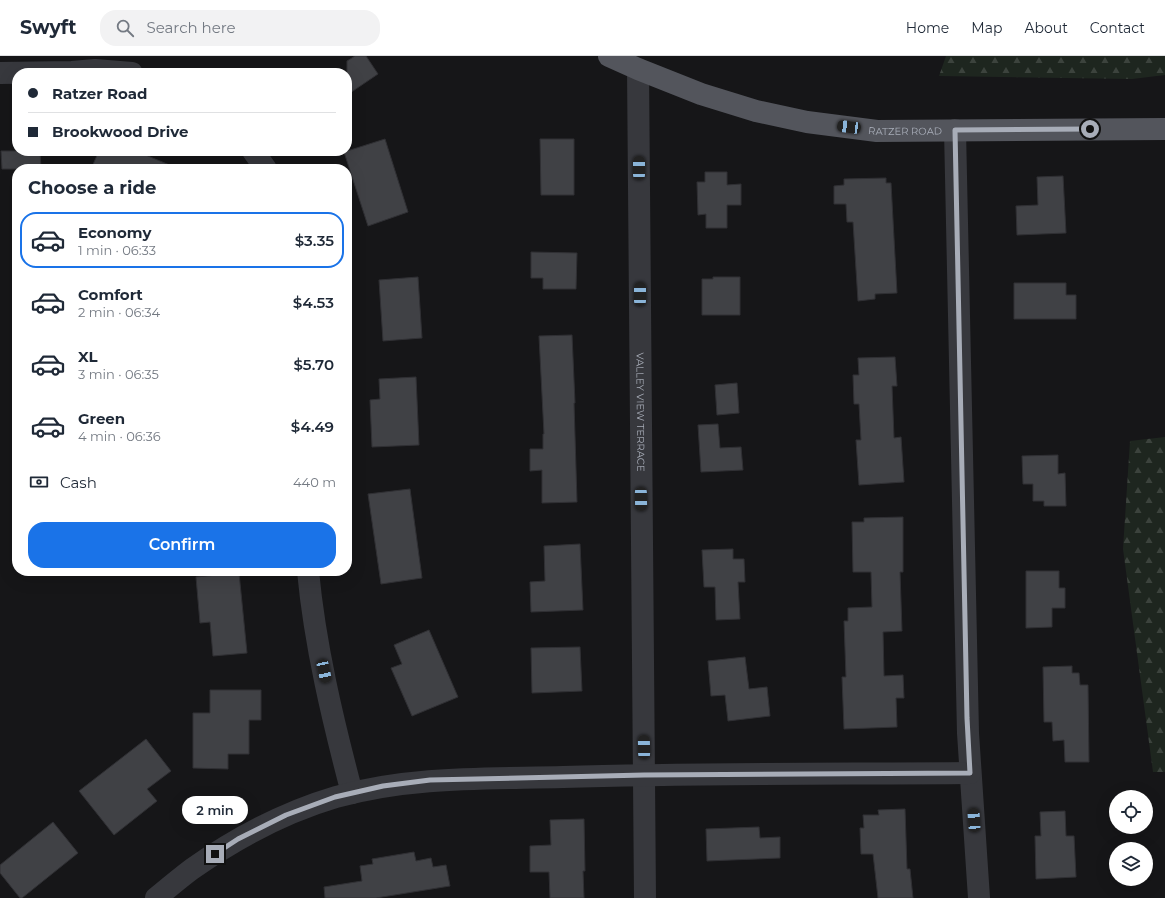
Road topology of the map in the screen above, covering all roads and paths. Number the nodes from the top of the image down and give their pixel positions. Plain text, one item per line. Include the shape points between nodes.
1 (609, 56) edge
2 (638, 69) junction
3 (0, 73) edge
4 (12, 73) edge
5 (1165, 129) edge
6 (955, 130) junction
7 (309, 576) edge
8 (970, 773) junction
9 (644, 775) junction
10 (352, 793) junction
11 (156, 898) edge
12 (645, 898) edge
13 (979, 898) edge

1 - 2 main road, RATZER ROAD
2 - 6 main road, RATZER ROAD via 701,94 756,111 807,122 877,131
2 - 9 street, VALLEY VIEW TERRACE
3 - 4 street
5 - 6 main road, RATZER ROAD
6 - 8 street
7 - 10 street via 321,659
8 - 9 street
8 - 13 street
9 - 10 street via 430,780
9 - 12 street, VALLEY VIEW TERRACE
10 - 11 street via 286,815 238,839 192,869

